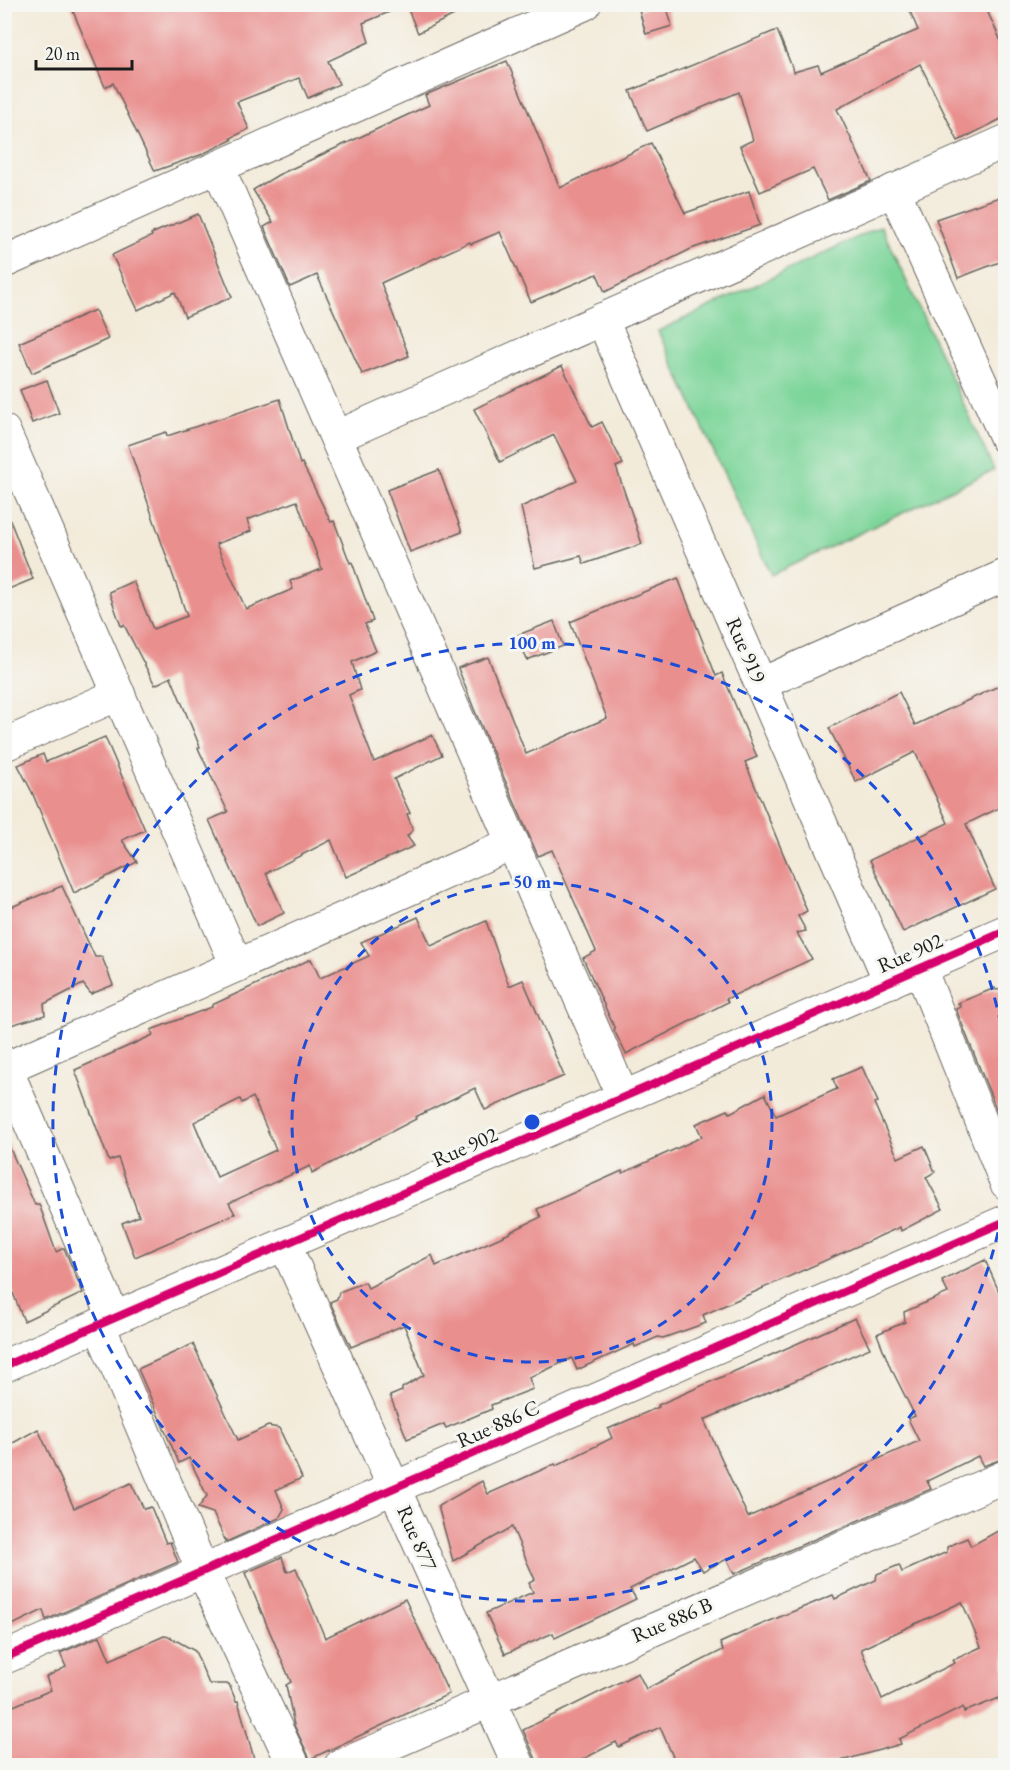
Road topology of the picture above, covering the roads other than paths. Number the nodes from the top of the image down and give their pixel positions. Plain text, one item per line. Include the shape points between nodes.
1 (585, 4) edge
2 (1005, 141) edge
3 (218, 167) junction
4 (894, 190) junction
5 (4, 262) edge
6 (602, 319) junction
7 (4, 431) edge
8 (336, 437) junction
9 (1005, 438) edge
10 (1005, 575) edge
11 (761, 684) junction
12 (119, 694) junction
13 (4, 744) edge
14 (513, 843) junction
15 (1005, 931) edge
16 (237, 966) junction
17 (920, 968) junction
18 (890, 982) junction
19 (5, 1069) edge
20 (623, 1098) junction
21 (1005, 1183) edge
22 (1005, 1221) edge
23 (285, 1245) junction
24 (107, 1322) junction
25 (4, 1366) edge
26 (1005, 1476) edge
27 (395, 1488) junction
28 (203, 1572) junction
29 (4, 1658) edge
30 (489, 1700) junction
31 (294, 1766) edge
32 (340, 1766) edge
33 (519, 1766) edge

1 - 3 street
2 - 4 street
3 - 5 street
3 - 8 street
4 - 6 street
4 - 9 street
6 - 8 street
6 - 11 street, Rue 919
7 - 12 street
8 - 14 street
10 - 11 street
11 - 18 street, Rue 919
12 - 13 street
12 - 16 street
14 - 16 street
14 - 20 street
15 - 17 street, Rue 902
16 - 19 street
17 - 18 street, Rue 902
17 - 21 street
18 - 20 street, Rue 902
19 - 24 street
20 - 23 street, Rue 902
22 - 27 street, Rue 886 C
23 - 24 street, Rue 902
23 - 27 street, Rue 877
24 - 25 street, Rue 902
24 - 28 street
26 - 30 street, Rue 886 B
27 - 28 street, Rue 886 C
27 - 30 street, Rue 877
28 - 29 street, Rue 886 C
28 - 31 street
30 - 32 street, Rue 886 B
30 - 33 street, Rue 877

